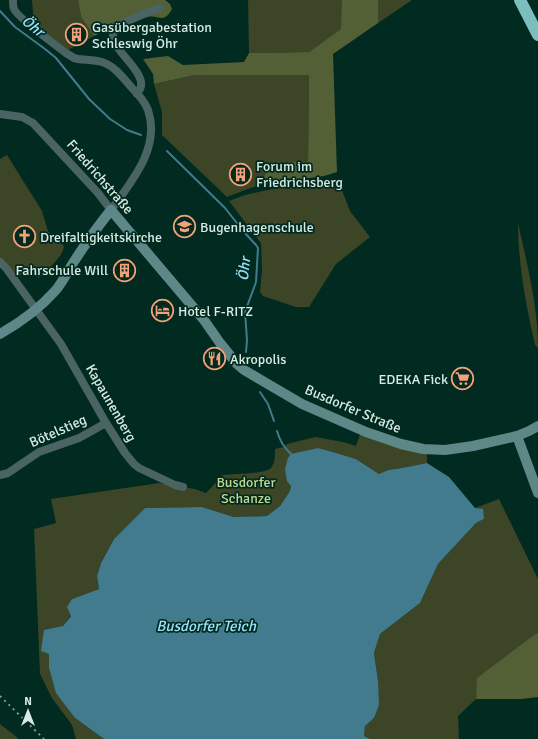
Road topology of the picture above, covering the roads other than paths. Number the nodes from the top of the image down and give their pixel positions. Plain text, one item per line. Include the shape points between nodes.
1 (13, 0) edge
2 (520, 0) edge
3 (528, 0) edge
4 (159, 8) dead end
5 (538, 19) edge
6 (538, 36) edge
7 (137, 94) junction
8 (0, 114) edge
9 (111, 210) junction
10 (0, 262) edge
11 (36, 310) junction
12 (0, 334) edge
13 (244, 370) joint
14 (106, 423) junction
15 (538, 426) edge
16 (517, 436) junction
17 (0, 475) edge
18 (183, 486) dead end
19 (538, 493) edge

1 - 7 street via 15,12 23,20 65,52 74,58 108,65 117,71
2 - 6 highway
3 - 5 highway
4 - 7 street via 118,27 112,36 117,47 141,79 142,87
7 - 9 street via 148,109 150,141 144,161 135,177
8 - 9 street, Friedrichstraße via 22,117 33,123
9 - 11 street via 56,290
9 - 13 street, Friedrichstraße
10 - 11 street, Kapaunenberg
11 - 12 street
11 - 14 street, Kapaunenberg via 61,344
13 - 16 street, Busdorfer Straße via 316,411 366,432 423,450 473,446
14 - 17 street, Bötelstieg via 79,438 39,452 8,473
14 - 18 street, Kapaunenberg via 134,464 156,477
15 - 16 street, Busdorfer Straße
16 - 19 street

